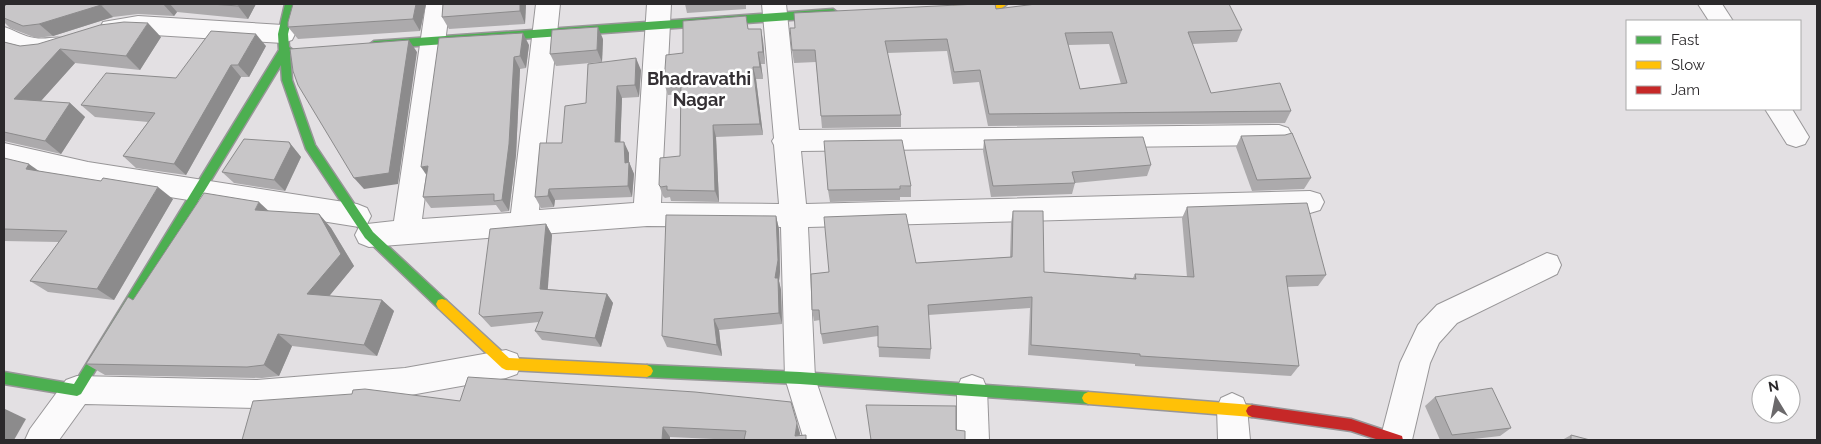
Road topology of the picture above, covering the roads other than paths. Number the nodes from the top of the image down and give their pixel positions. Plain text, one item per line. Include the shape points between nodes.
1 (290, 4) edge
2 (438, 4) edge
3 (548, 4) edge
4 (1002, 4) edge
5 (1710, 4) edge
6 (942, 7) edge
7 (774, 10) edge
8 (843, 12) edge
9 (659, 15) edge
10 (1720, 20) edge
11 (544, 33) junction
12 (4, 36) edge
13 (431, 41) junction
14 (283, 42) junction
15 (363, 46) edge
16 (304, 50) edge
17 (1779, 110) edge
18 (1279, 135) edge
19 (1796, 138) dead end
20 (785, 141) junction
21 (4, 154) edge
22 (200, 191) junction
23 (1310, 202) dead end
24 (647, 214) junction
25 (794, 216) junction
26 (524, 223) junction
27 (363, 226) junction
28 (406, 232) junction
29 (1547, 265) dead end
30 (506, 364) junction
31 (4, 378) edge
32 (800, 378) junction
33 (972, 389) junction
34 (76, 390) junction
35 (1232, 408) junction
36 (41, 440) edge
37 (820, 440) edge
38 (973, 440) edge
39 (1234, 440) edge
40 (1396, 440) edge

1 - 14 street
2 - 13 street
3 - 11 street
4 - 6 street
5 - 10 street
7 - 8 street
7 - 9 street
7 - 20 street
9 - 11 street
9 - 24 street
11 - 13 street
11 - 26 street
12 - 14 street via 36,49 53,47 113,28 138,25
13 - 15 street
13 - 28 street
14 - 16 street
14 - 22 street
14 - 27 street via 286,80 310,146
17 - 19 street
18 - 20 street
20 - 25 street
21 - 22 street via 88,173
22 - 27 street
22 - 34 street
23 - 25 street
24 - 25 street
24 - 26 street
25 - 32 street
26 - 28 street
27 - 28 street
27 - 30 street
29 - 40 street via 1447,314 1428,334 1415,364
30 - 32 street
30 - 34 street via 405,382 256,394
31 - 34 street
32 - 33 street
32 - 37 street
33 - 35 street
33 - 38 street
34 - 36 street
35 - 39 street
35 - 40 street via 1351,425

